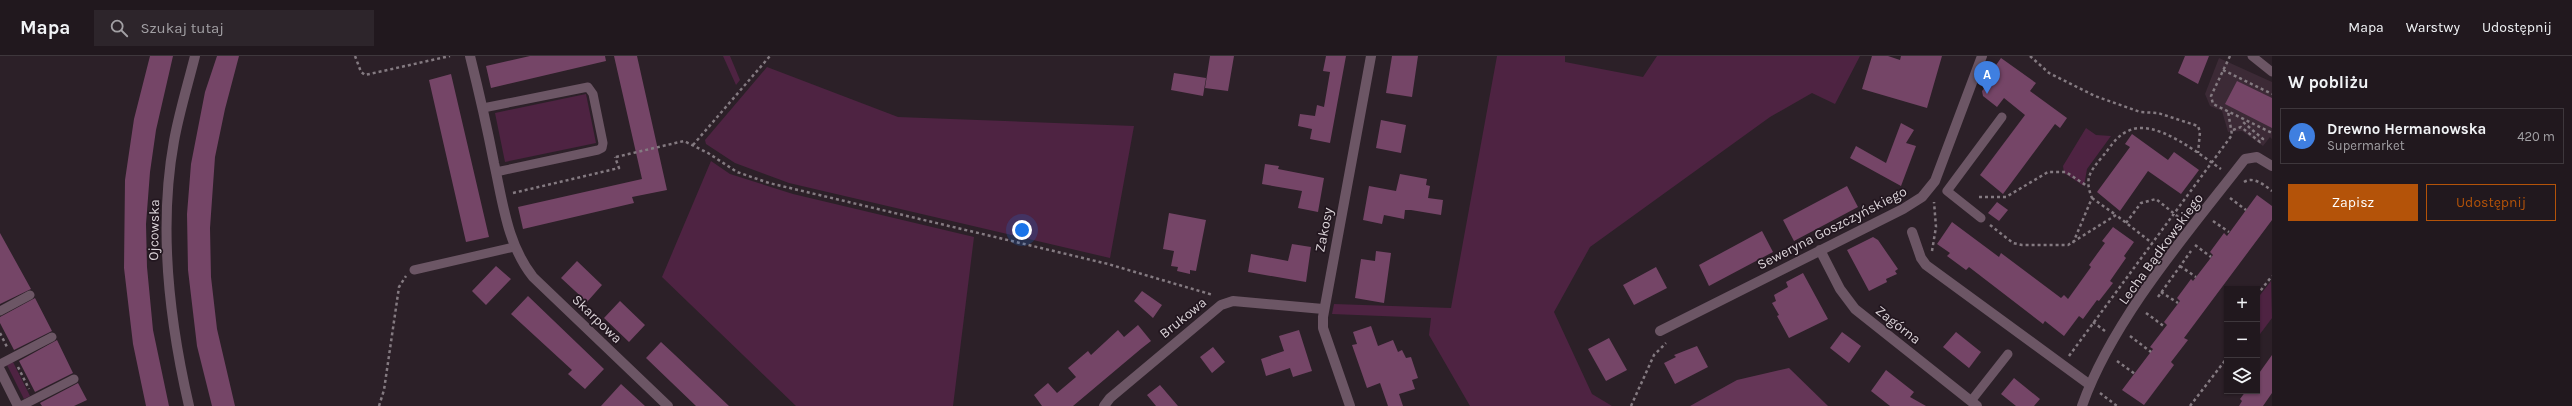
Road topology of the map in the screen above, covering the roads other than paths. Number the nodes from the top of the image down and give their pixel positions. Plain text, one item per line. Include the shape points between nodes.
1 (195, 56) edge
2 (470, 56) edge
3 (1371, 56) edge
4 (1982, 56) edge
5 (2252, 56) edge
6 (2272, 72) edge
7 (483, 108) junction
8 (2002, 117) dead end
9 (2272, 166) edge
10 (496, 172) junction
11 (1941, 186) junction
12 (1981, 218) road end
13 (1912, 232) dead end
14 (514, 247) junction
15 (1820, 250) junction
16 (414, 270) road end
17 (30, 295) dead end
18 (1324, 309) junction
19 (0, 310) edge
20 (1660, 331) dead end
21 (52, 337) dead end
22 (2008, 354) dead end
23 (0, 364) edge
24 (0, 370) edge
25 (74, 379) dead end
26 (2090, 385) junction
27 (1974, 404) edge
28 (20, 406) edge
29 (190, 406) edge
30 (668, 406) edge
31 (1104, 406) edge
32 (1350, 406) edge
33 (2082, 406) edge

1 - 29 street, Ojcowska via 174,142 167,220 168,278 176,349
2 - 7 street, Skarpowa
3 - 18 street, Zakosy
4 - 11 street, Seweryna Goszczyńskiego
5 - 6 lane
7 - 10 street, Skarpowa
7 - 10 lane via 588,87 593,94 604,143 598,150
8 - 11 lane
9 - 26 street, Lecha Bądkowskiego via 2257,157 2245,159 2183,239 2136,306 2108,350
10 - 14 street, Skarpowa
11 - 12 lane
11 - 15 street, Seweryna Goszczyńskiego via 1903,209
13 - 26 street via 1926,265
14 - 16 lane
14 - 30 street, Skarpowa via 533,277
15 - 20 street, Seweryna Goszczyńskiego
15 - 27 street, Zagórna via 1840,289 1855,309
17 - 19 lane
18 - 31 street, Brukowa via 1233,301 1221,305 1110,398
18 - 32 street, Zakosy via 1323,328
21 - 23 lane
22 - 27 lane
24 - 28 street
25 - 28 lane
26 - 33 street, Lecha Bądkowskiego

